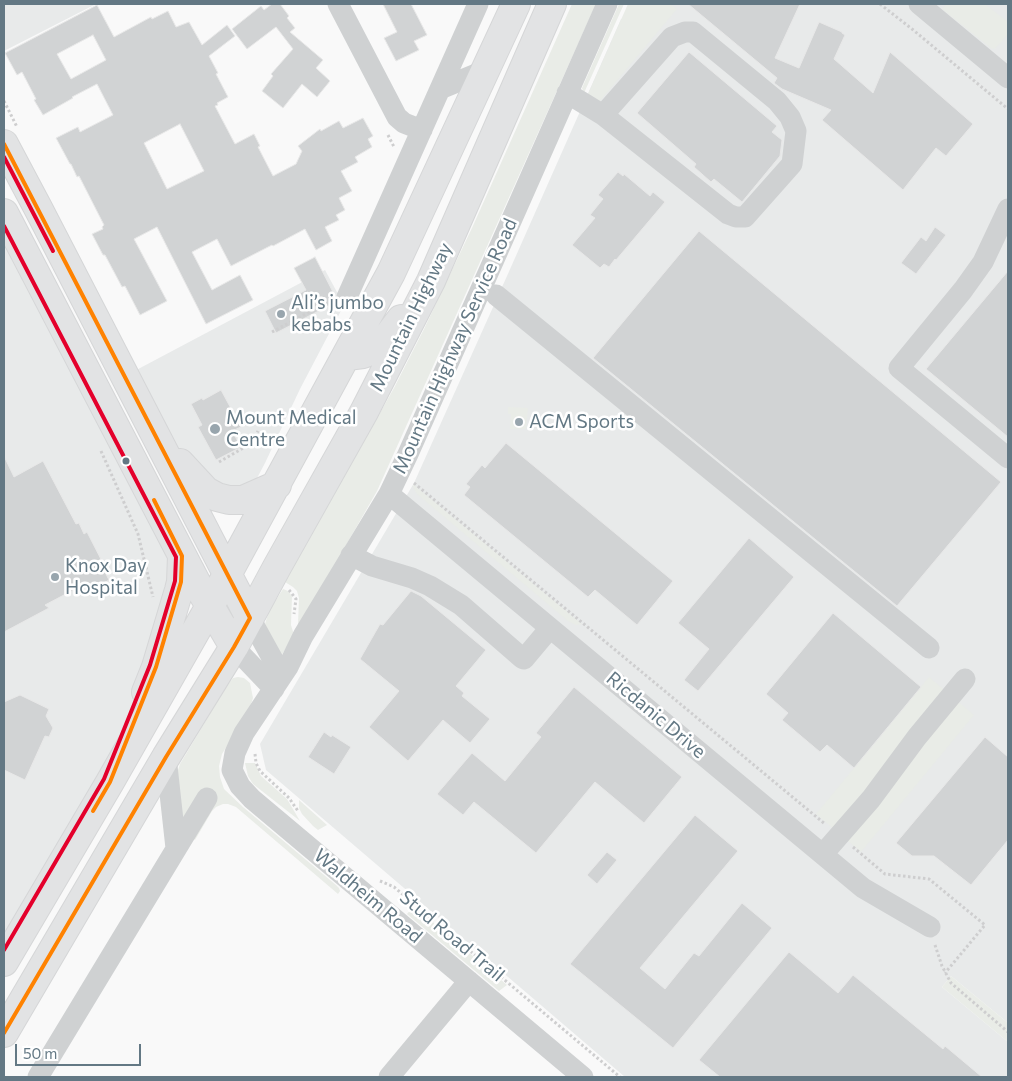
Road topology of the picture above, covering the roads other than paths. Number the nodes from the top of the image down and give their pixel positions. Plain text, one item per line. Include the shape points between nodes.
1 (338, 4) edge
2 (478, 4) edge
3 (516, 4) edge
4 (552, 4) edge
5 (607, 4) edge
6 (919, 4) edge
7 (486, 70) junction
8 (1008, 78) edge
9 (440, 89) junction
10 (567, 93) junction
11 (603, 115) junction
12 (422, 130) junction
13 (4, 144) edge
14 (1008, 209) edge
15 (4, 213) edge
16 (378, 228) junction
17 (391, 273) junction
18 (431, 281) junction
19 (496, 295) dead end
20 (341, 298) road end
21 (105, 338) junction
22 (347, 356) junction
23 (97, 390) junction
24 (158, 440) junction
25 (1008, 458) edge
26 (277, 485) junction
27 (389, 494) junction
28 (351, 555) junction
29 (182, 556) junction
30 (228, 574) junction
31 (210, 606) junction
32 (250, 618) junction
33 (550, 628) junction
34 (234, 647) junction
35 (929, 648) dead end
36 (966, 679) dead end
37 (278, 682) junction
38 (166, 757) junction
39 (110, 782) junction
40 (207, 798) dead end
41 (176, 848) junction
42 (823, 854) junction
43 (930, 927) road end
44 (4, 962) edge
45 (469, 981) junction
46 (4, 1033) edge
47 (38, 1077) edge
48 (389, 1077) edge
49 (583, 1077) edge

1 - 12 street via 397,117
2 - 9 street
3 - 7 main road, Mountain Highway
4 - 18 main road, Mountain Highway
5 - 10 street, Mountain Highway Service Road
6 - 8 street
7 - 9 street
7 - 17 main road, Mountain Highway
9 - 12 street
10 - 11 street
10 - 27 street, Mountain Highway Service Road
11 - 11 street via 672,37 693,32 777,102 790,117 796,131 792,164 745,218 736,217
12 - 16 street
13 - 21 main road
14 - 25 street via 983,262 899,368
15 - 23 main road
16 - 17 street
16 - 20 street
17 - 22 main road, Mountain Highway
18 - 22 main road via 378,347 363,354
18 - 32 main road, Mountain Highway via 364,412
19 - 35 street
21 - 23 main road via 108,371 106,380
21 - 24 main road
22 - 26 main road, Mountain Highway
23 - 29 main road
24 - 26 main road via 211,495 243,500
24 - 30 main road
26 - 30 main road, Mountain Highway
27 - 28 street, Mountain Highway Service Road
27 - 33 street, Ricdanic Drive
28 - 33 street via 372,566 430,586 461,605 524,659
28 - 37 street, Mountain Highway Service Road via 302,620
29 - 31 main road
29 - 39 main road via 181,582 156,667
30 - 31 main road, Mountain Highway
30 - 32 main road
31 - 34 main road
31 - 39 main road, Mountain Highway
32 - 34 main road, Mountain Highway
32 - 37 street
33 - 42 street, Ricdanic Drive
34 - 37 street
34 - 38 main road, Mountain Highway
36 - 42 street
37 - 45 street, Waldheim Road via 244,732 235,753 232,770 240,786
38 - 41 street
38 - 46 main road, Mountain Highway
39 - 44 main road, Mountain Highway
40 - 41 street
41 - 47 street
42 - 43 street, Ricdanic Drive via 863,888
45 - 48 street
45 - 49 street, Waldheim Road

